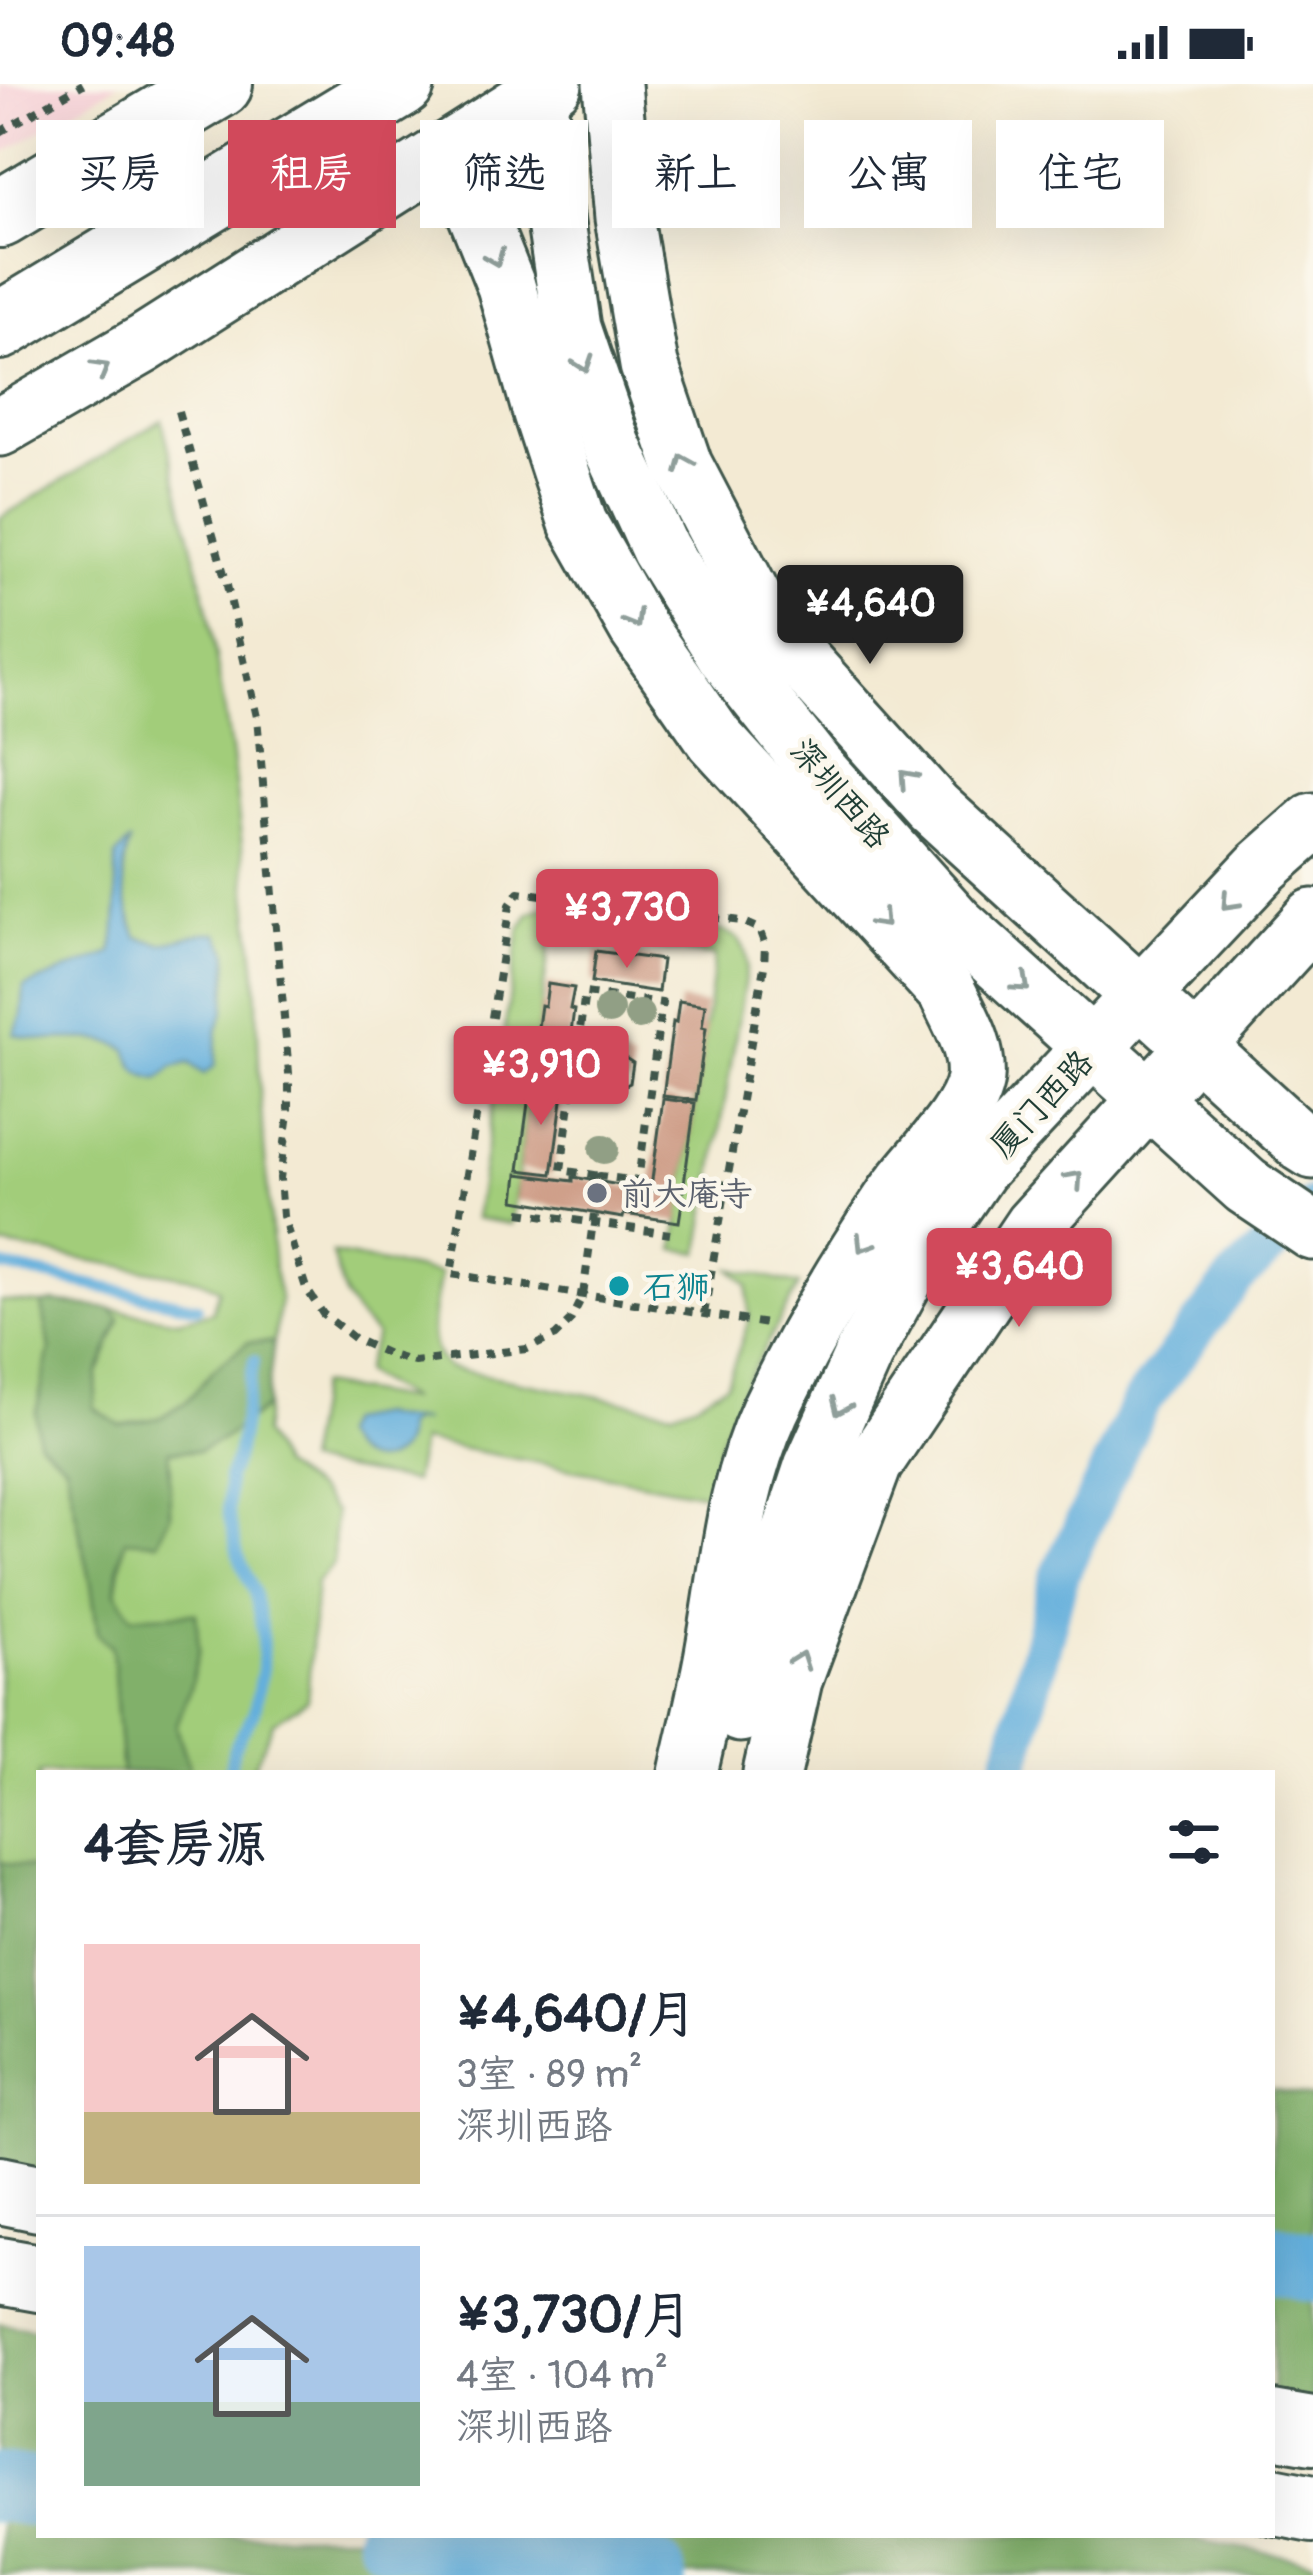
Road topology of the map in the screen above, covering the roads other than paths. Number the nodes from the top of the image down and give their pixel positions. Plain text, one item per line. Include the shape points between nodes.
1 (220, 84) edge
2 (401, 84) edge
3 (612, 84) edge
4 (542, 88) edge
5 (494, 120) edge
6 (420, 169) edge
7 (0, 214) edge
8 (483, 228) edge
9 (0, 326) edge
10 (0, 427) edge
11 (1313, 822) edge
12 (1313, 919) edge
13 (1141, 996) junction
14 (1195, 1046) junction
15 (1092, 1047) junction
16 (1148, 1098) junction
17 (1307, 1147) edge
18 (1313, 1231) edge
19 (689, 1770) edge
20 (727, 1770) edge
21 (773, 1770) edge
22 (0, 2190) edge
23 (36, 2197) edge
24 (0, 2271) edge
25 (36, 2277) edge
26 (1275, 2425) edge
27 (1313, 2431) edge
28 (1275, 2502) edge
29 (1313, 2509) edge

1 - 7 main road
2 - 9 main road
13 -> 3 street, 深圳西路 via 934,808 763,618 683,465 649,365 623,218
4 - 5 street
4 -> 15 street, 深圳西路 via 572,328 660,550 726,655 814,766 956,924
10 -> 6 street
8 -> 19 street via 578,523 637,627 715,740 947,992 970,1042 975,1080 955,1122 897,1192 769,1413 731,1533
11 -> 13 street, 厦门西路
12 - 14 street
13 - 14 street, 深圳西路
13 - 15 street, 厦门西路
14 - 16 street
14 - 17 street, 深圳西路
15 - 16 street, 深圳西路
15 -> 20 street, 厦门西路 via 979,1169 864,1353 813,1467 766,1608
16 - 18 street, 深圳西路 via 1246,1186
21 -> 16 street via 793,1680 873,1464 1033,1226
22 - 23 main road
24 - 25 main road
26 - 27 main road
28 - 29 main road

